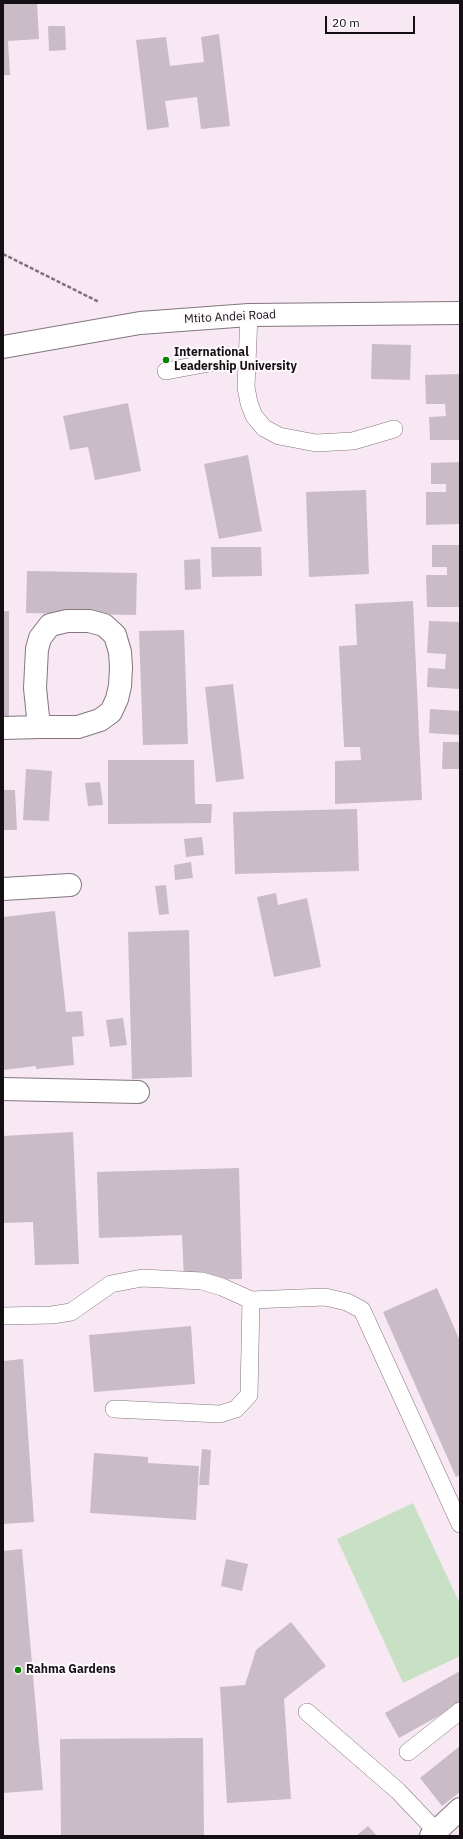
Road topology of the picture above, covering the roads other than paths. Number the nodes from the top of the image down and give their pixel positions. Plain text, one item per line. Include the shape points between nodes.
1 (460, 313) edge
2 (249, 315) junction
3 (3, 347) edge
4 (247, 356) junction
5 (166, 371) dead end
6 (394, 429) dead end
7 (39, 727) junction
8 (3, 728) edge
9 (70, 885) dead end
10 (3, 889) edge
11 (3, 1089) edge
12 (138, 1092) dead end
13 (251, 1300) junction
14 (3, 1316) edge
15 (114, 1409) dead end
16 (460, 1524) edge
17 (460, 1711) edge
18 (307, 1712) dead end
19 (408, 1752) dead end
20 (460, 1809) edge
21 (434, 1833) edge

1 - 2 street, Mtito Andei Road
2 - 3 street, Mtito Andei Road via 140,323
2 - 4 lane
4 - 5 lane
4 - 6 lane via 246,388 254,416 264,428 279,436 316,443 346,442
7 - 7 street via 78,727 100,720 111,712 120,686 120,652 115,635 104,625 89,621 68,621 50,625 40,638 35,666
7 - 8 street
9 - 10 street
11 - 12 street
13 - 14 lane via 202,1281 142,1278 111,1284 71,1312
13 - 15 lane via 249,1395 236,1409 220,1414
13 - 16 lane via 325,1297 347,1302 362,1310
17 - 19 lane
18 - 21 lane via 398,1791
20 - 21 street

